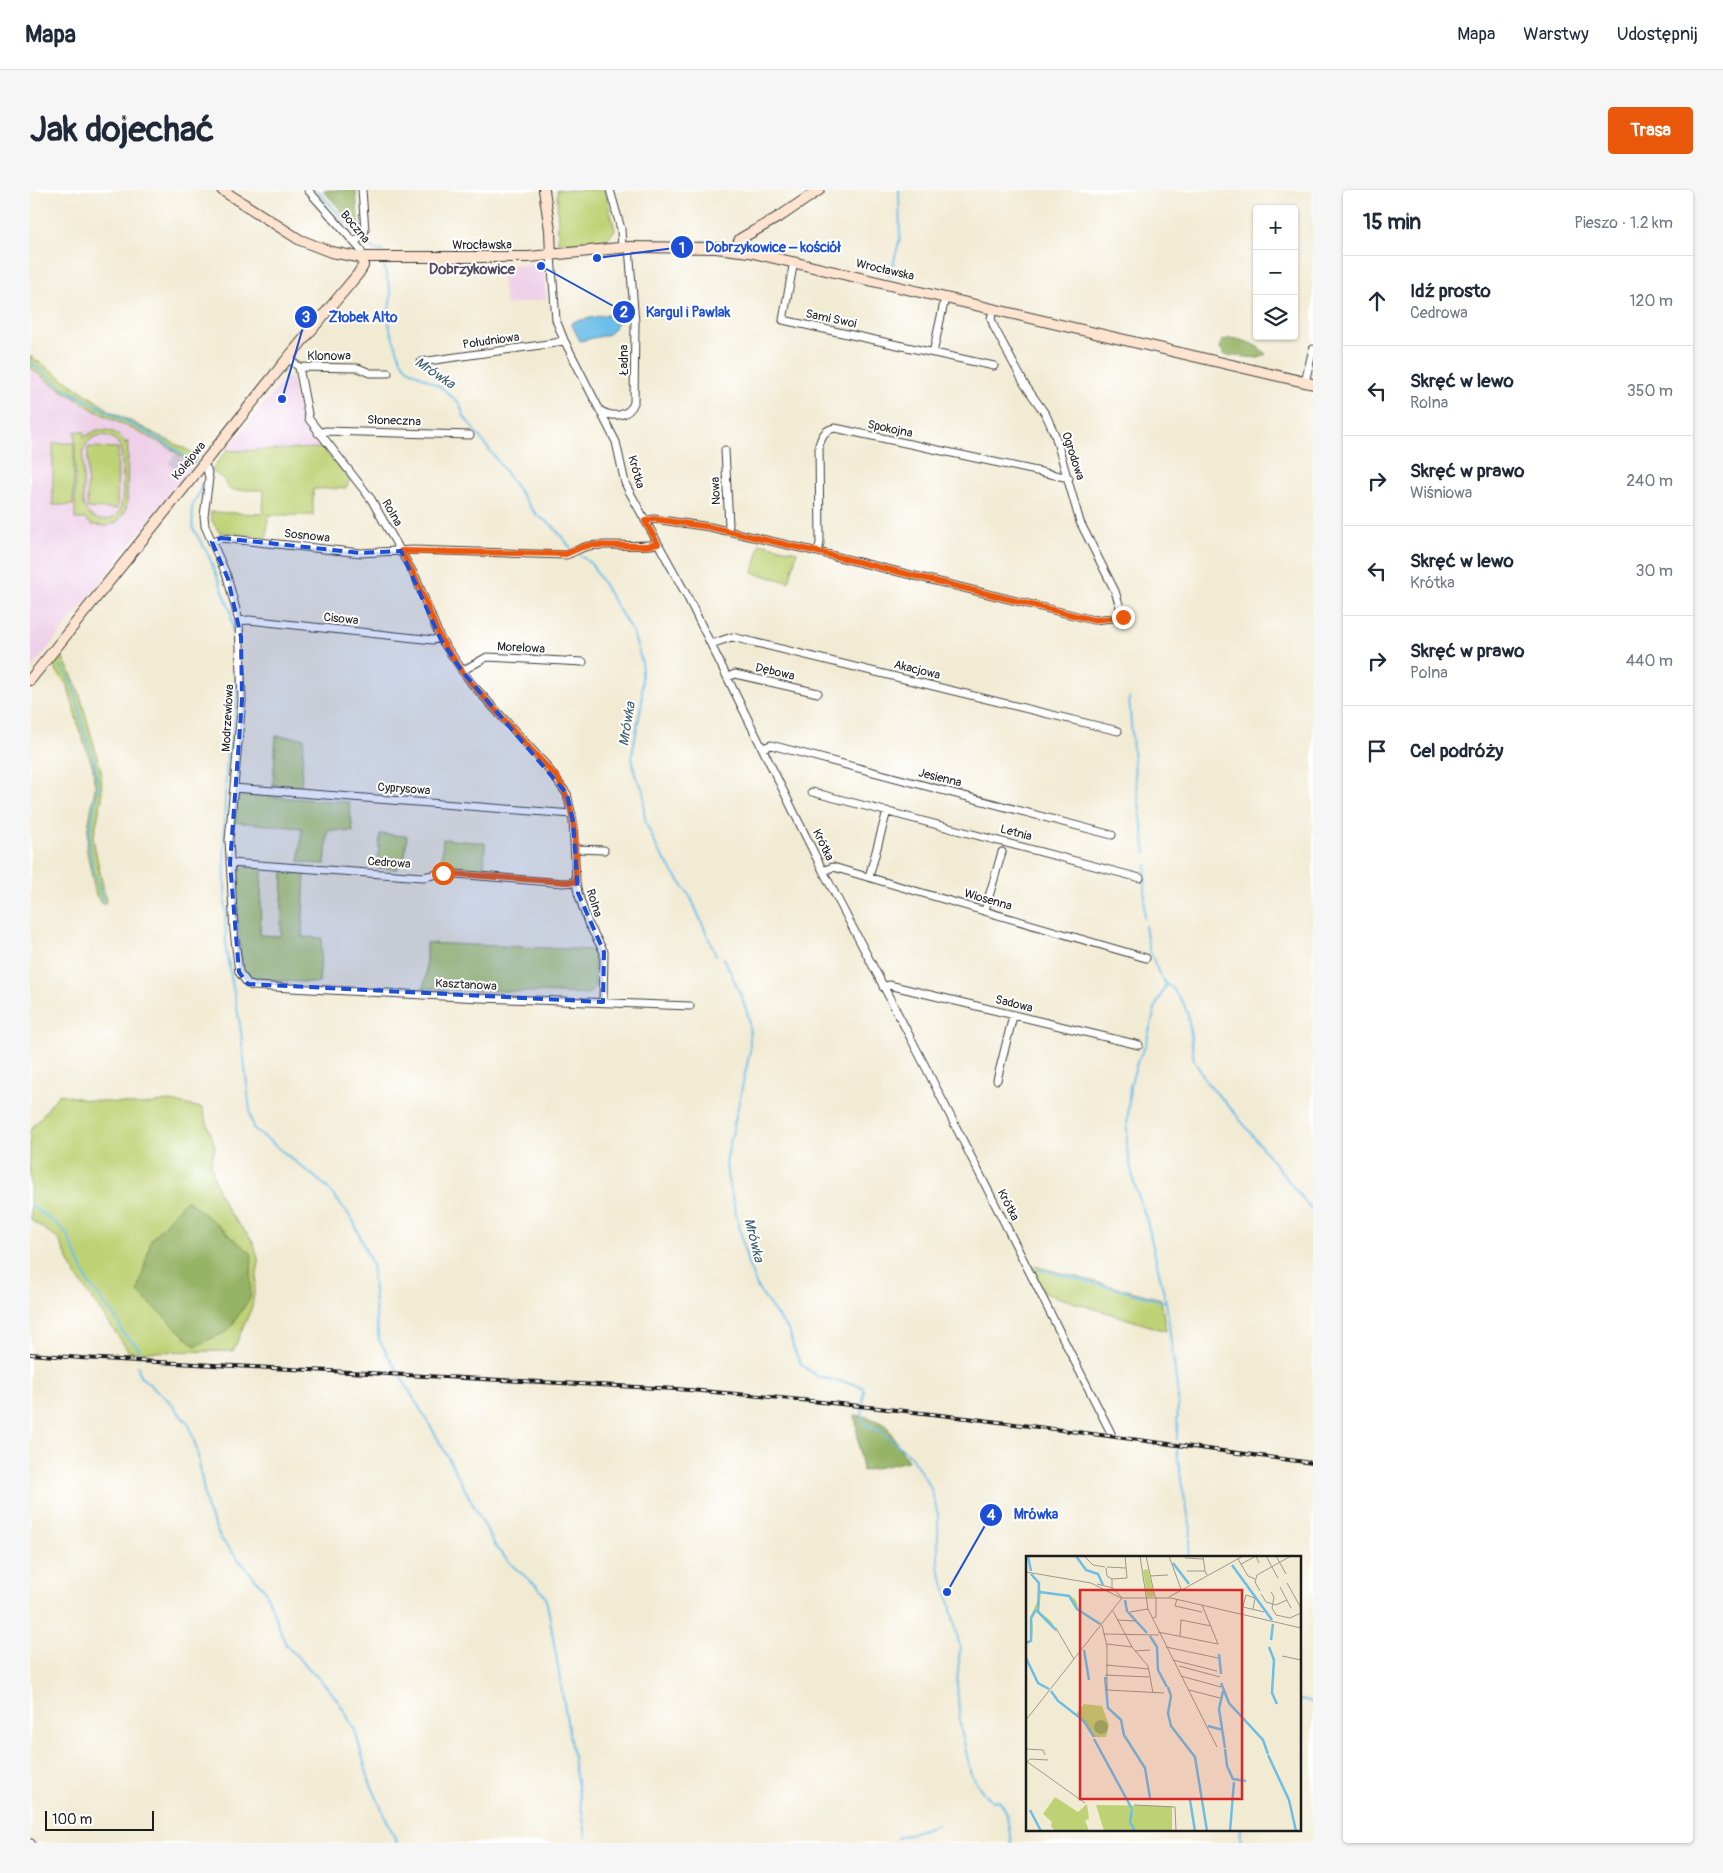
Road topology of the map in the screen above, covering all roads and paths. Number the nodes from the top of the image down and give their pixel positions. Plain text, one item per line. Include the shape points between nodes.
1 (222, 190) edge
2 (308, 190) edge
3 (362, 190) edge
4 (544, 190) edge
5 (610, 190) edge
6 (819, 190) edge
7 (359, 239) junction
8 (626, 247) junction
9 (735, 250) junction
10 (550, 256) junction
11 (363, 257) junction
12 (794, 262) junction
13 (945, 298) junction
14 (994, 309) junction
15 (564, 340) junction
16 (1313, 349) edge
17 (933, 352) junction
18 (288, 358) junction
19 (421, 362) dead end
20 (994, 366) dead end
21 (299, 367) junction
22 (388, 373) dead end
23 (1309, 383) edge
24 (600, 411) junction
25 (618, 415) junction
26 (609, 427) junction
27 (318, 433) junction
28 (470, 434) dead end
29 (725, 450) dead end
30 (202, 465) junction
31 (1069, 478) junction
32 (645, 521) junction
33 (728, 531) junction
34 (212, 542) junction
35 (658, 544) junction
36 (401, 551) junction
37 (818, 552) junction
38 (239, 621) junction
39 (440, 638) junction
40 (711, 644) junction
41 (583, 662) dead end
42 (462, 671) junction
43 (728, 677) junction
44 (30, 680) edge
45 (818, 694) dead end
46 (1118, 731) dead end
47 (763, 748) junction
48 (234, 788) junction
49 (812, 792) dead end
50 (887, 811) junction
51 (572, 814) junction
52 (1112, 835) dead end
53 (575, 849) junction
54 (604, 850) dead end
55 (1002, 852) dead end
56 (230, 863) junction
57 (824, 871) junction
58 (869, 877) junction
59 (1140, 878) dead end
60 (576, 882) junction
61 (985, 910) junction
62 (1146, 958) dead end
63 (244, 980) joint
64 (883, 987) junction
65 (603, 1002) junction
66 (690, 1006) dead end
67 (1012, 1016) junction
68 (1139, 1045) dead end
69 (997, 1080) dead end
70 (1111, 1433) dead end

1 - 11 street, Wrocławska via 300,240 331,252
2 - 7 street, Boczna
3 - 7 street via 365,230
4 - 10 street
5 - 8 street
6 - 9 street via 740,239
7 - 11 street, Boczna
8 - 9 street, Wrocławska
8 - 10 street, Wrocławska
8 - 25 street, Ładna via 634,306 634,397 632,408
9 - 12 street, Wrocławska
10 - 11 street, Wrocławska
10 - 15 street, Krótka via 554,313
11 - 18 street, Kolejowa via 363,266 358,274
12 - 13 street, Wrocławska
12 - 17 street, Sami Swoi via 783,320
13 - 14 street, Wrocławska
13 - 17 street
14 - 23 street, Wrocławska
14 - 31 street, Ogrodowa via 994,327 1025,385 1046,414
15 - 19 street, Południowa
15 - 24 street, Krótka
16 - 23 street
17 - 20 street, Sami Swoi
18 - 21 street
18 - 30 street, Kolejowa
21 - 22 street, Klonowa via 358,368 370,373
21 - 27 street, Rolna via 307,415
24 - 25 street
24 - 26 street, Krótka
25 - 26 street
26 - 32 street, Krótka via 616,442 625,483
27 - 28 street, Słoneczna
27 - 36 street, Rolna via 371,500
29 - 33 street, Nowa
30 - 34 street, Modrzewiowa via 209,476 204,516
30 - 44 street, Kolejowa
31 - 37 street, Spokojna via 835,428 828,430 819,445
31 - 37 street, Ogrodowa via 1080,522 1115,591 1123,617 1093,620
32 - 33 street via 681,522
32 - 35 street, Krótka
33 - 37 street
34 - 36 street, Sosnowa via 221,538 361,553
34 - 38 street, Modrzewiowa via 227,576
35 - 36 street, Sosnowa via 591,545 566,554
35 - 40 street, Krótka
36 - 39 street, Rolna via 416,578
38 - 39 street, Cisowa via 433,640
38 - 48 street, Modrzewiowa via 242,700
39 - 42 street, Rolna
40 - 43 street, Krótka
40 - 46 street, Akacjowa via 732,637
41 - 42 street, Morelowa via 487,657
42 - 51 street, Rolna via 557,778 567,794
43 - 45 street, Dębowa via 735,674
43 - 47 street, Krótka
47 - 52 street, Jesienna via 771,745
47 - 57 street, Krótka
48 - 51 street, Cyprysowa
48 - 56 street, Modrzewiowa
49 - 50 street, Letnia
50 - 58 street
50 - 59 street, Letnia
51 - 53 street, Rolna
53 - 54 street
53 - 60 street, Rolna
55 - 61 street
56 - 60 street, Cedrowa via 423,877 443,873
56 - 63 street, Modrzewiowa via 234,931 239,972
57 - 58 street, Wiosenna via 833,867
57 - 64 street, Krótka
58 - 61 street, Wiosenna
60 - 65 street, Rolna via 588,923 604,952
61 - 62 street, Wiosenna
63 - 65 street, Kasztanowa via 254,986
64 - 67 street, Sadowa via 889,985
64 - 70 street, Krótka
65 - 66 street, Kasztanowa
67 - 68 street, Sadowa
67 - 69 street

